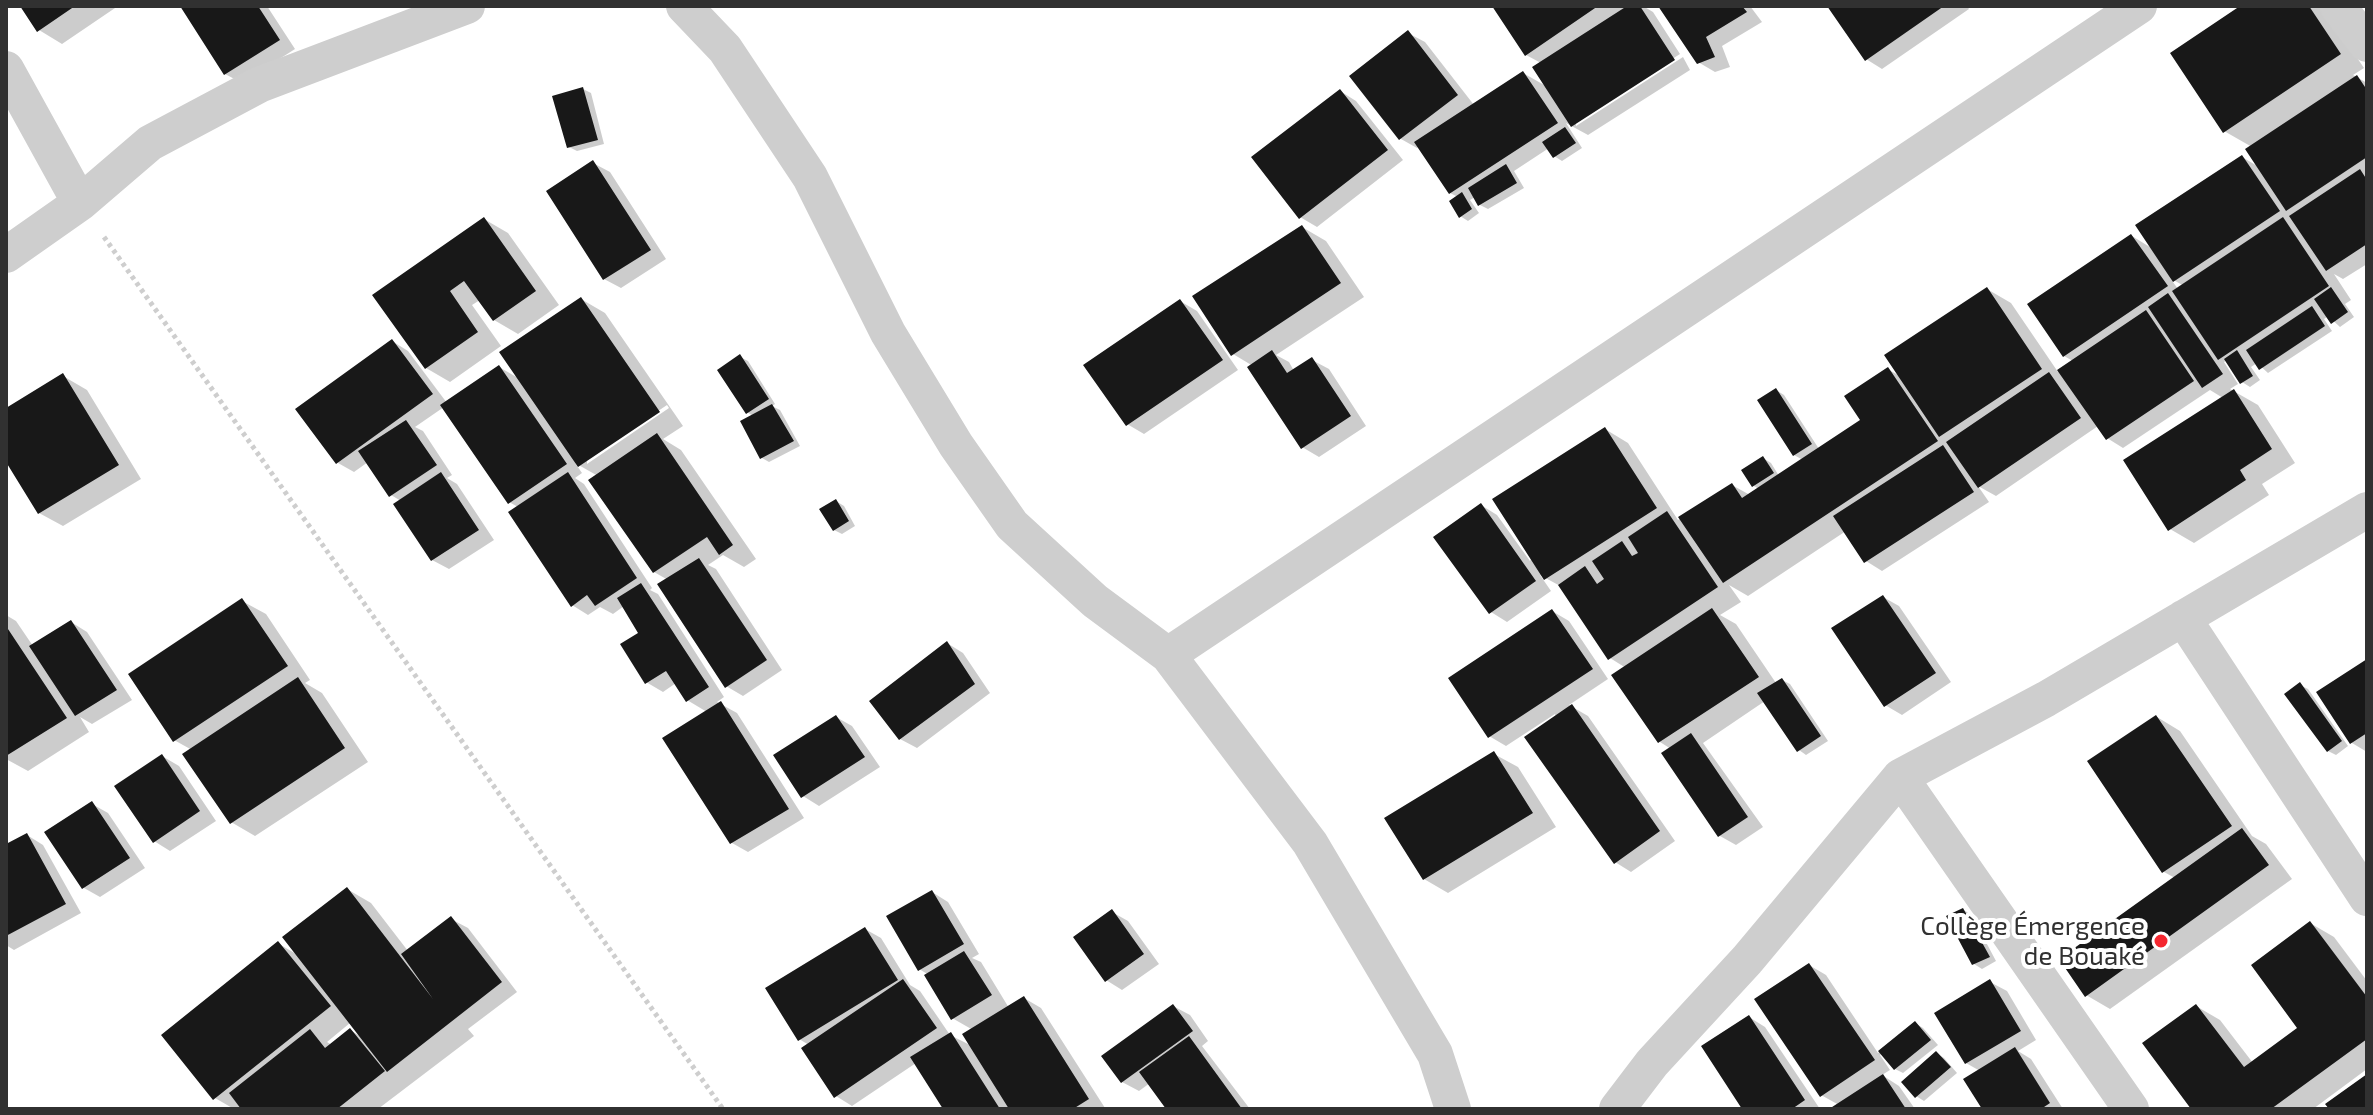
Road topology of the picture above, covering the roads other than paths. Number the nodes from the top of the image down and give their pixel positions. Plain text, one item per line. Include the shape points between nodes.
1 (467, 6) edge
2 (684, 6) edge
3 (2139, 6) edge
4 (2338, 6) edge
5 (2367, 44) edge
6 (6, 69) edge
7 (80, 203) junction
8 (6, 255) edge
9 (2367, 510) edge
10 (2183, 618) junction
11 (1168, 655) junction
12 (1900, 777) junction
13 (2367, 898) edge
14 (1453, 1109) edge
15 (1617, 1109) edge
16 (2131, 1109) edge

1 - 7 street via 259,85 150,143
2 - 11 street via 725,49 810,177 888,333 1012,525 1095,601
3 - 11 street
4 - 5 street
6 - 7 street
7 - 8 street
9 - 10 street
10 - 12 street
10 - 13 street
11 - 14 street via 1310,843 1435,1054
12 - 15 street
12 - 16 street

